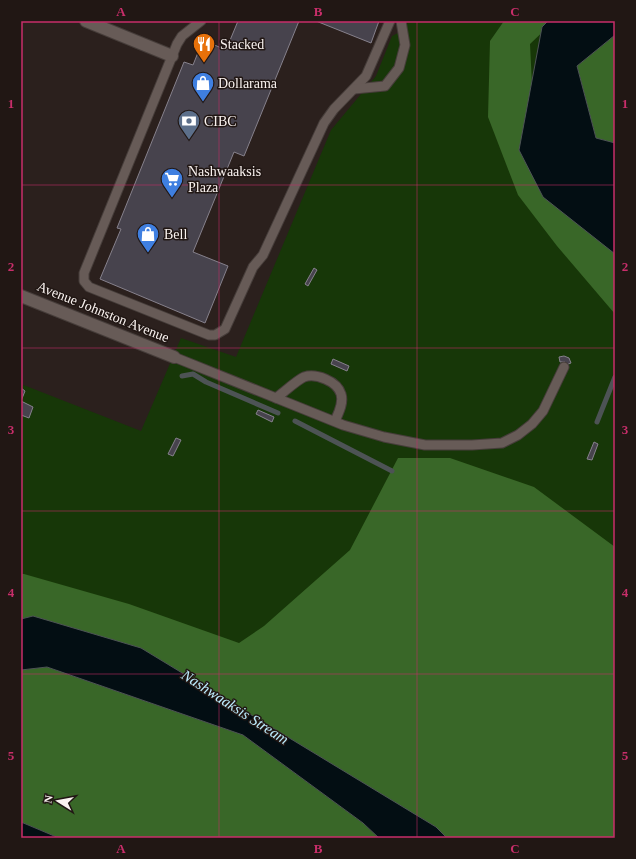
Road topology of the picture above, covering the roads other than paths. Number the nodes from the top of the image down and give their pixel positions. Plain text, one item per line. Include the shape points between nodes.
1 (86, 21) edge
2 (201, 21) edge
3 (390, 21) edge
4 (401, 21) edge
5 (172, 56) junction
6 (354, 90) junction
7 (21, 296) edge
8 (174, 357) joint
9 (564, 367) dead end
10 (276, 398) junction
11 (335, 421) junction

1 - 5 street
2 - 5 lane via 182,36
3 - 6 lane via 366,76
4 - 6 lane via 405,45 399,68 385,86
5 - 6 lane via 84,273 84,280 89,287 209,335 215,335 225,329 253,267 263,255 324,123 334,109
7 - 8 street, Avenue Johnston Avenue
8 - 10 lane
9 - 11 lane via 542,411 532,424 502,443 472,446 425,445 384,437
10 - 11 lane
10 - 11 lane via 304,377 318,377 332,382 341,394 340,410

